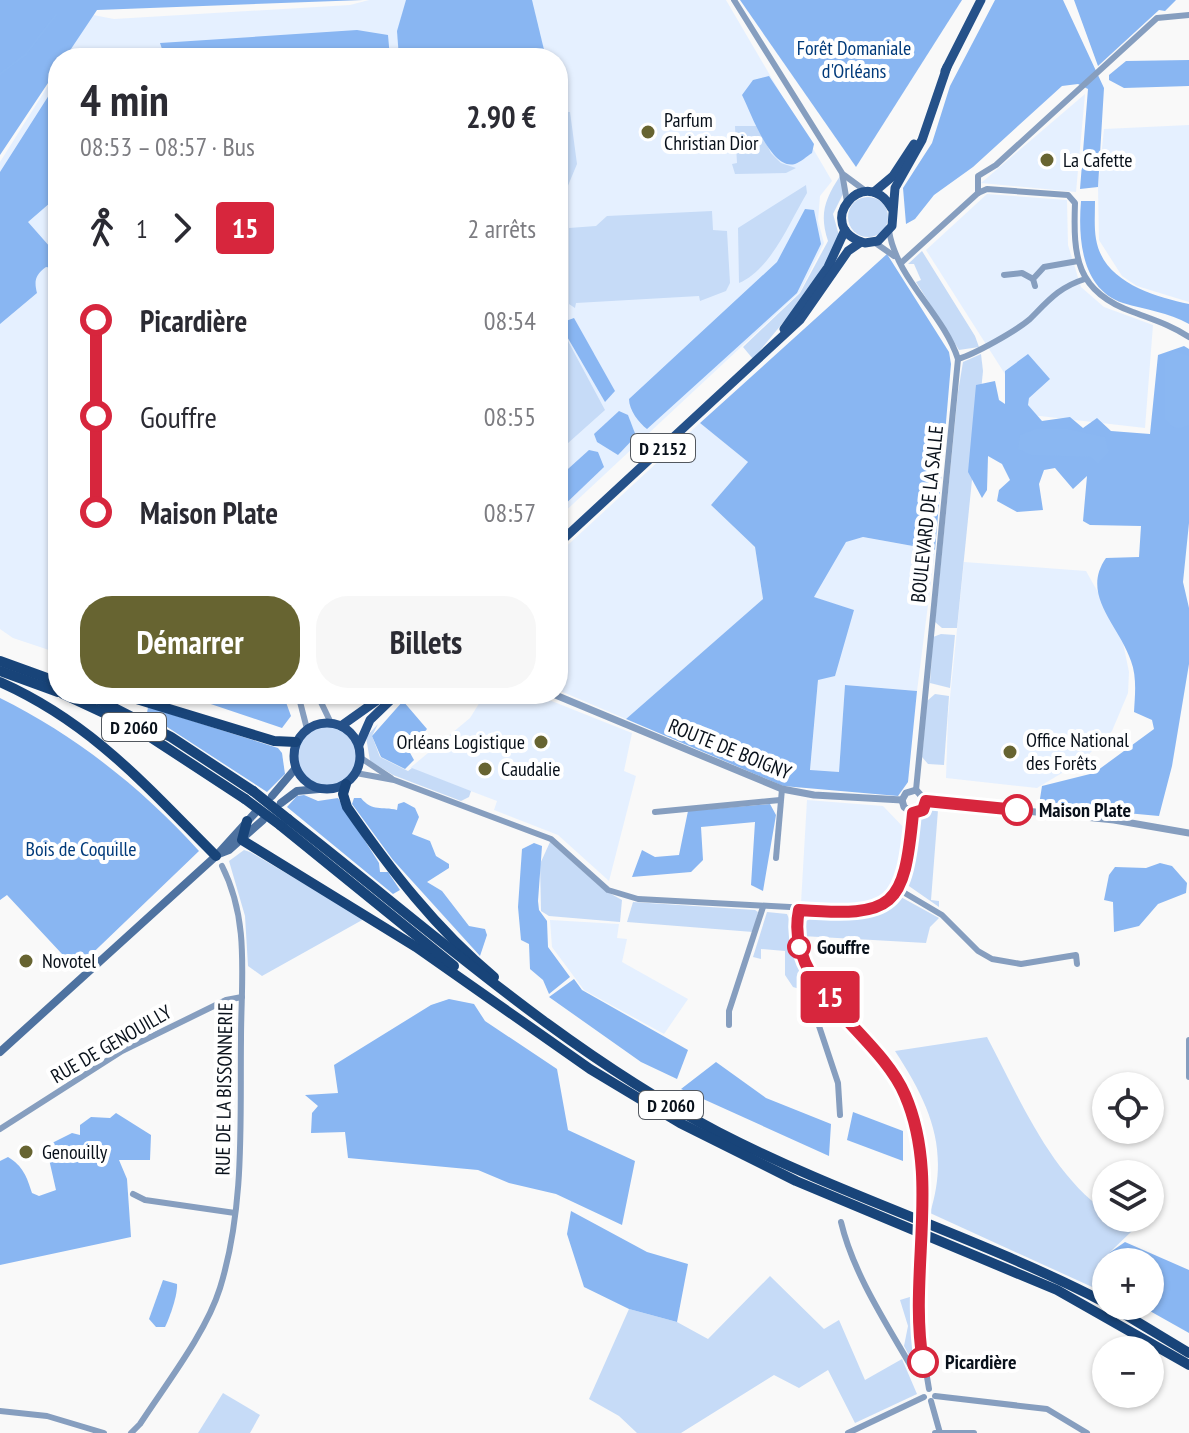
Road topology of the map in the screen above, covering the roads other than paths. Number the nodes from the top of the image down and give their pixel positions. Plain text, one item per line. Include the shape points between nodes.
1 (734, 0) edge
2 (981, 0) edge
3 (1189, 15) edge
4 (947, 67) junction
5 (842, 173) junction
6 (870, 192) junction
7 (978, 193) junction
8 (847, 202) junction
9 (892, 209) junction
10 (845, 230) junction
11 (889, 231) junction
12 (861, 242) junction
13 (874, 242) junction
14 (899, 260) junction
15 (1078, 261) junction
16 (1004, 275) dead end
17 (1085, 279) junction
18 (1189, 337) edge
19 (768, 351) junction
20 (958, 359) junction
21 (568, 535) edge
22 (0, 658) edge
23 (0, 671) edge
24 (48, 671) edge
25 (48, 678) edge
26 (0, 682) edge
27 (48, 689) edge
28 (568, 700) edge
29 (84, 704) edge
30 (107, 704) edge
31 (153, 704) edge
32 (301, 704) edge
33 (322, 704) edge
34 (372, 704) edge
35 (387, 704) edge
36 (331, 723) junction
37 (341, 726) junction
38 (307, 729) junction
39 (296, 742) junction
40 (359, 745) junction
41 (361, 758) junction
42 (295, 769) junction
43 (356, 773) junction
44 (394, 780) junction
45 (346, 784) junction
46 (319, 789) junction
47 (782, 789) junction
48 (916, 790) junction
49 (249, 795) junction
50 (272, 796) dead end
51 (780, 800) junction
52 (902, 800) junction
53 (926, 801) junction
54 (281, 803) dead end
55 (655, 812) dead end
56 (913, 813) junction
57 (251, 817) joint
58 (263, 820) dead end
59 (284, 822) junction
60 (1189, 833) edge
61 (242, 840) junction
62 (216, 856) junction
63 (776, 858) dead end
64 (222, 866) dead end
65 (898, 889) junction
66 (763, 907) junction
67 (799, 910) junction
68 (1077, 964) dead end
69 (817, 983) junction
70 (242, 997) junction
71 (539, 1019) junction
72 (729, 1025) dead end
73 (1189, 1040) edge
74 (554, 1043) junction
75 (0, 1052) edge
76 (1189, 1077) edge
77 (840, 1115) dead end
78 (0, 1129) edge
79 (133, 1194) dead end
80 (235, 1213) junction
81 (841, 1222) dead end
82 (1092, 1297) edge
83 (1133, 1320) edge
84 (1189, 1353) edge
85 (1189, 1365) edge
86 (924, 1369) junction
87 (930, 1398) junction
88 (0, 1411) edge
89 (104, 1433) edge
90 (131, 1433) edge
91 (848, 1433) edge
92 (939, 1433) edge
93 (974, 1433) edge
94 (1087, 1433) edge

1 - 5 street
2 - 4 main road
3 - 7 street via 1160,16 978,176
4 - 6 main road via 903,163 883,187
4 - 9 main road via 922,140 895,188
5 - 6 street
5 - 8 street
6 - 8 main road
6 - 9 main road
7 - 14 street
7 - 15 street via 992,188 1073,198
8 - 10 main road
9 - 11 main road
10 - 12 main road
10 - 19 main road, D 2152 via 828,267
11 - 13 main road
11 - 14 street
12 - 13 main road
12 - 19 main road, D 2152 via 848,251 800,320
13 - 14 street
14 - 20 street
15 - 16 street via 1044,267 1034,282 1022,273
15 - 17 street
17 - 18 street via 1116,305 1172,325
17 - 20 street via 1060,288 990,346
19 - 21 main road, D 2152
20 - 48 street, BOULEVARD DE LA SALLE
22 - 24 highway
22 - 25 highway
23 - 27 highway, D 2060
26 - 62 highway via 31,696 107,747
28 - 47 street, ROUTE DE BOIGNY
29 - 49 highway, D 2060 via 138,729
30 - 49 highway, D 2060 via 171,737
31 - 39 highway via 274,741
32 - 38 street
33 - 36 street
34 - 37 main road
35 - 40 main road via 370,720
36 - 37 main road
36 - 38 main road
37 - 40 main road
38 - 39 main road
39 - 42 main road
40 - 41 main road
41 - 43 main road
41 - 44 street
42 - 46 main road
42 - 50 main road
43 - 44 street
43 - 45 main road
44 - 66 street via 551,839 618,895
45 - 46 main road
45 - 71 highway via 347,807 395,875 436,922
46 - 54 main road via 297,791
47 - 51 street
47 - 52 street, ROUTE DE BOIGNY
48 - 52 street
48 - 53 street
49 - 59 highway, D 2060, bridge
51 - 55 street
51 - 63 street
52 - 56 street
53 - 56 street via 923,810
53 - 60 street
56 - 65 street via 907,871
57 - 61 highway
57 - 62 main road
58 - 61 main road
59 - 71 highway, D 2060
59 - 74 highway, D 2060
61 - 62 main road
61 - 74 highway via 451,970
62 - 75 main road
64 - 70 street, RUE DE LA BISSONNERIE via 239,912
65 - 67 street via 886,902 864,911
65 - 68 street via 942,915 992,959 1021,964 1076,955
66 - 67 street
66 - 72 street
67 - 69 street via 798,945
69 - 77 street via 809,996 838,1083
69 - 86 street, bridge via 882,1058 904,1093 921,1151 917,1317
70 - 78 street, RUE DE GENOUILLY via 122,1051
70 - 80 street, RUE DE LA BISSONNERIE via 242,1131
71 - 82 highway, D 2060 via 643,1090 719,1132
73 - 76 street
74 - 85 highway, D 2060 via 717,1143 1023,1274
79 - 80 street
80 - 90 street, RUE DE LA BISSONNERIE via 213,1307
81 - 86 street via 897,1343 912,1368
83 - 84 highway, D 2060
86 - 87 street
87 - 91 street
87 - 92 street
87 - 94 street via 1047,1409
88 - 89 street via 47,1416
92 - 93 street

